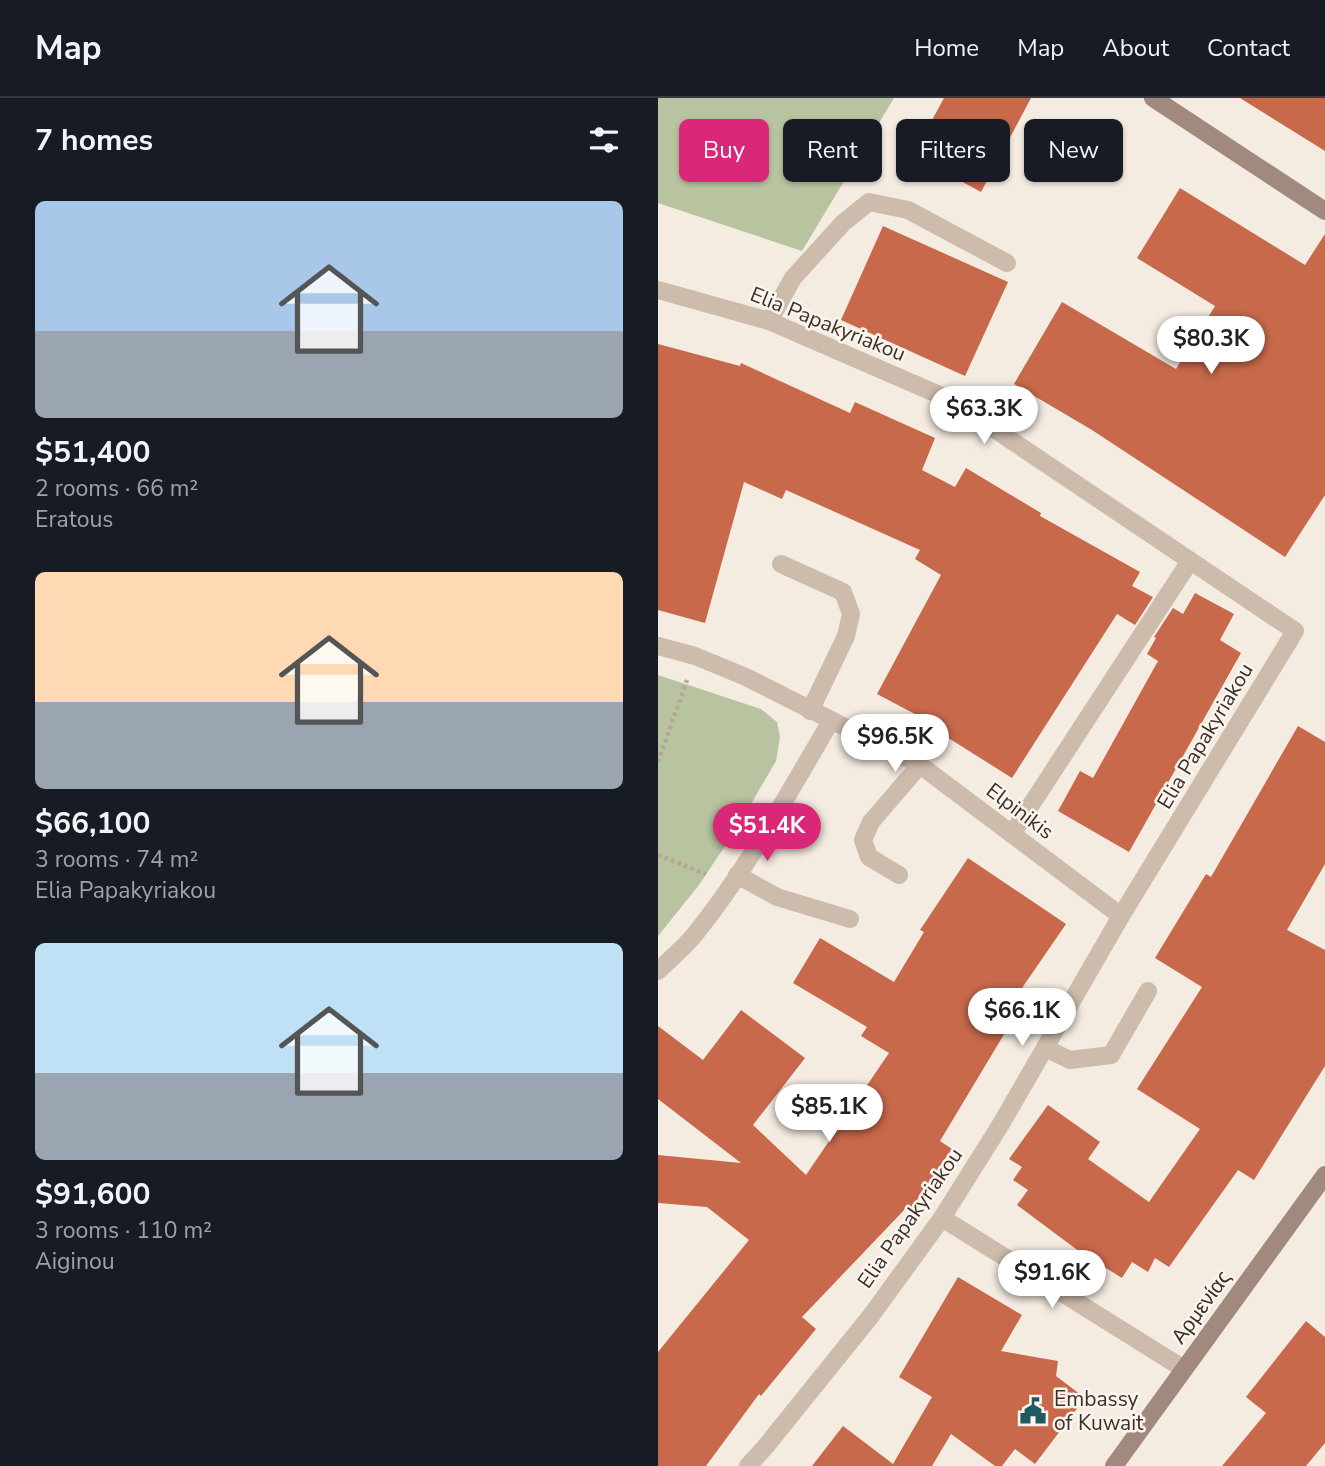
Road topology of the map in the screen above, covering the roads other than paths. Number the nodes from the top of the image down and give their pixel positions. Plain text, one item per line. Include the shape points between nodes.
1 (1153, 98) edge
2 (1325, 211) edge
3 (1007, 263) dead end
4 (658, 290) edge
5 (769, 321) junction
6 (1190, 562) junction
7 (781, 564) dead end
8 (658, 646) edge
9 (810, 711) junction
10 (831, 721) junction
11 (920, 765) junction
12 (1012, 834) junction
13 (899, 875) dead end
14 (733, 880) junction
15 (1121, 916) junction
16 (850, 919) dead end
17 (658, 971) edge
18 (1148, 991) dead end
19 (1045, 1048) junction
20 (1325, 1175) edge
21 (942, 1218) junction
22 (1184, 1369) junction
23 (748, 1466) edge
24 (1114, 1466) edge

1 - 2 main road
3 - 5 street via 908,211 869,202 843,223 793,278
4 - 5 street, Elia Papakyriakou
5 - 6 street, Elia Papakyriakou via 951,400
6 - 12 street
6 - 15 street, Elia Papakyriakou via 1295,631
7 - 9 street via 844,592 852,614
8 - 9 street, Elpinikis via 746,677
9 - 10 street, Elpinikis
10 - 11 street, Elpinikis
10 - 14 street
11 - 12 street, Elpinikis
11 - 13 street via 871,822 863,840 869,857
12 - 15 street, Elpinikis
14 - 16 street
14 - 17 street via 695,934
15 - 19 street, Elia Papakyriakou
18 - 19 street via 1111,1055 1070,1060
19 - 21 street, Elia Papakyriakou
20 - 22 main road, Αρμενίας
21 - 22 street
21 - 23 street, Elia Papakyriakou via 870,1317
22 - 24 main road, Αρμενίας

